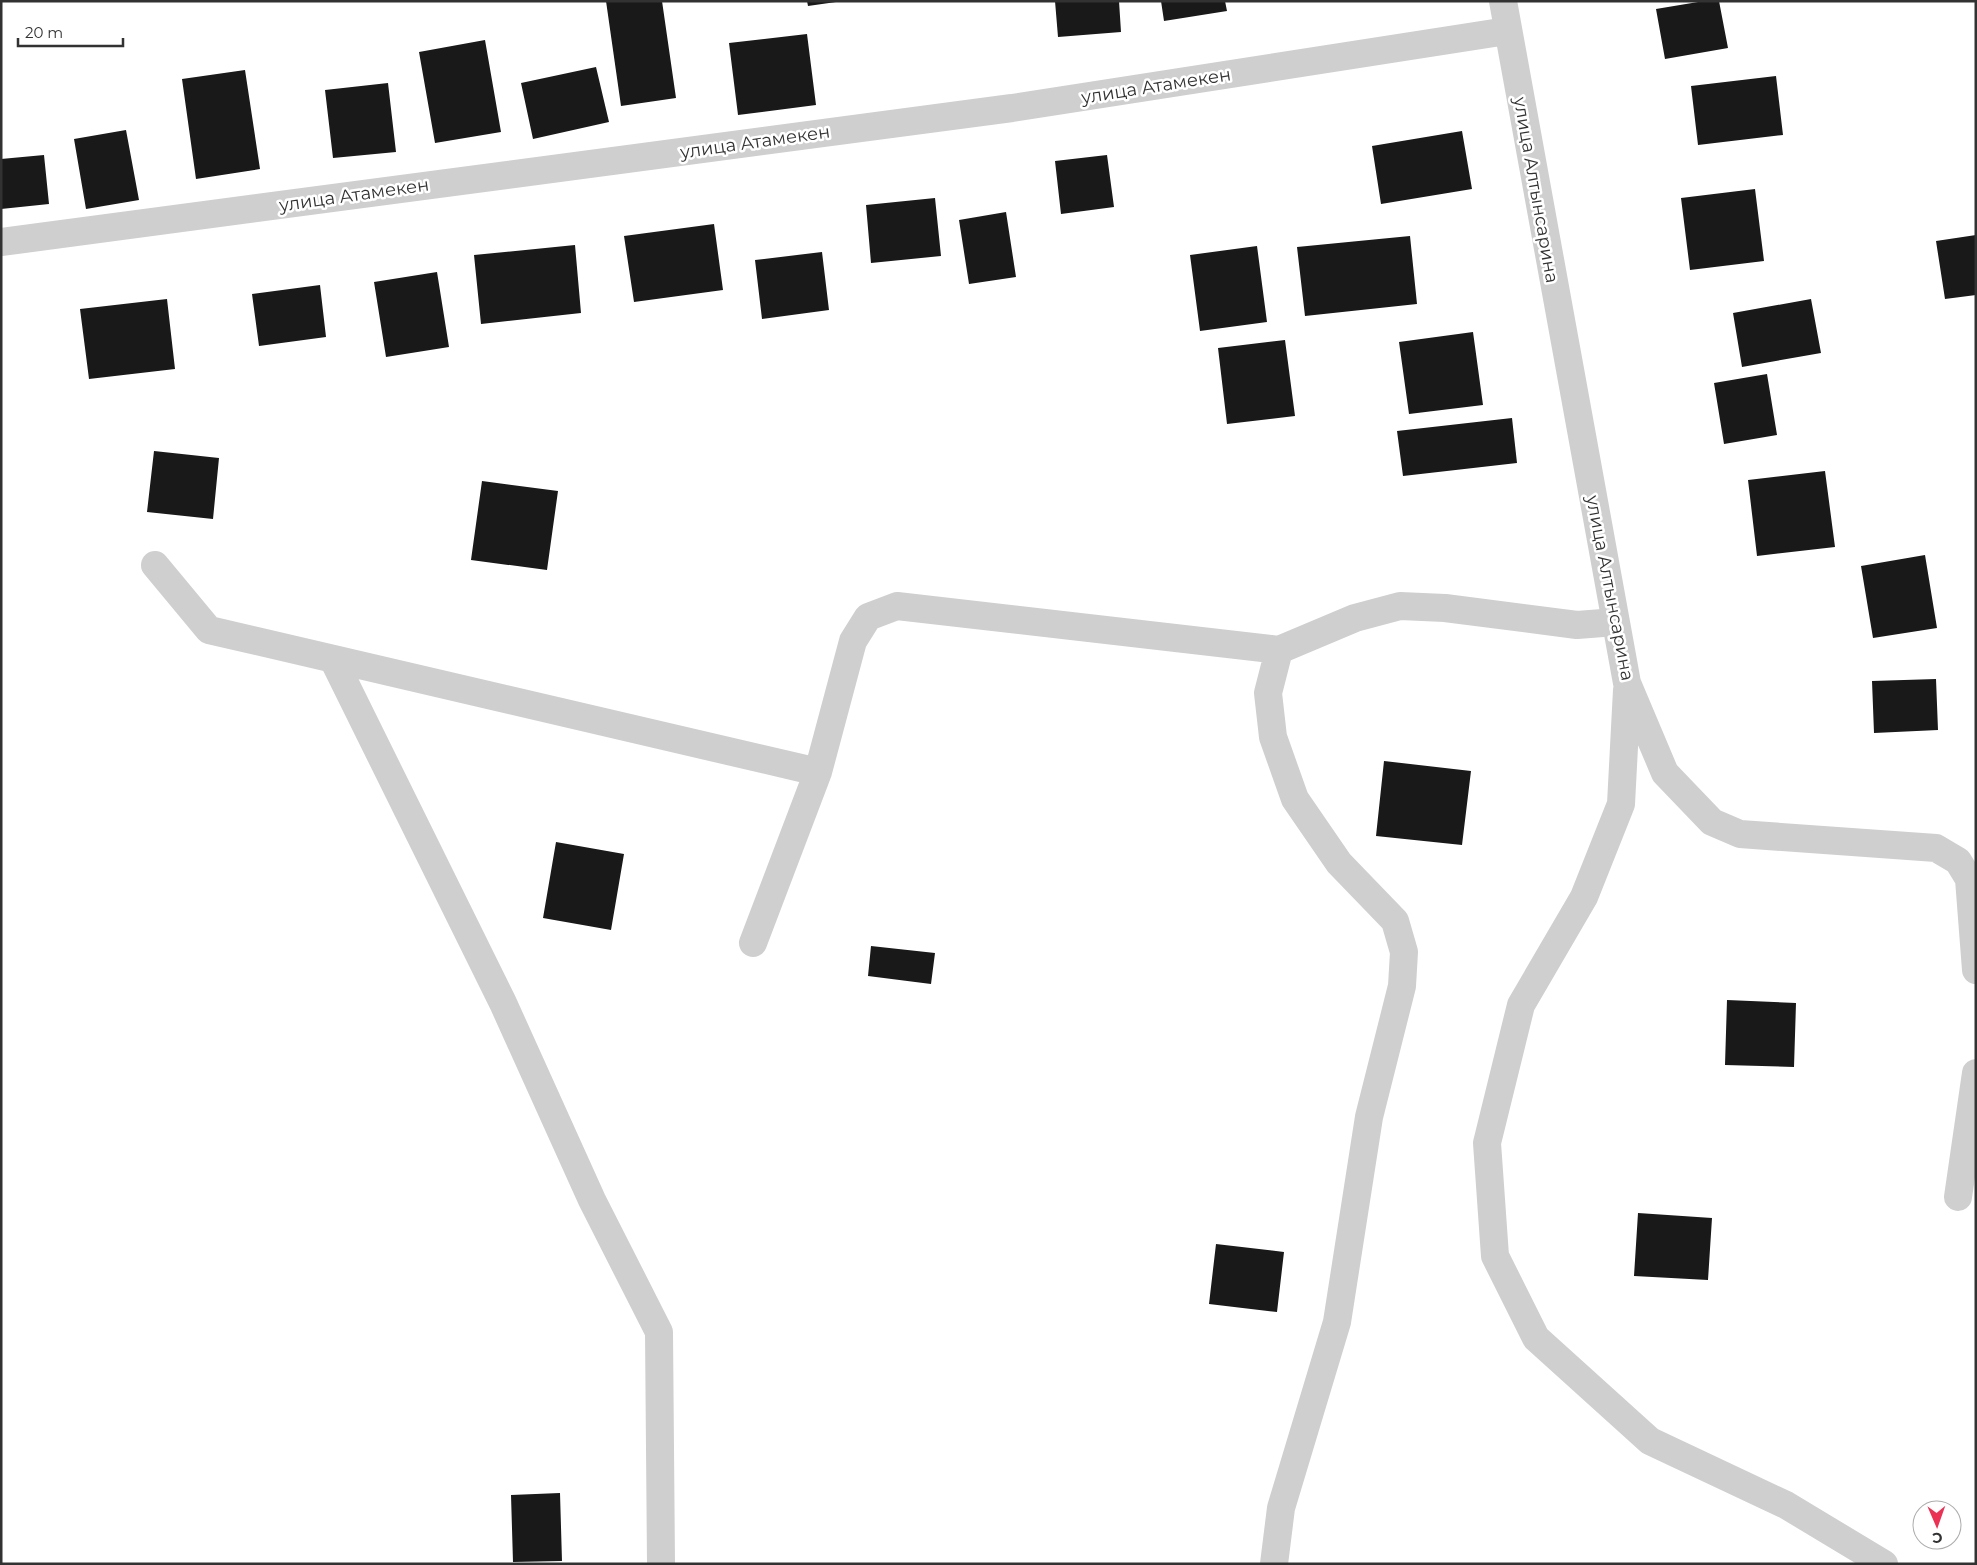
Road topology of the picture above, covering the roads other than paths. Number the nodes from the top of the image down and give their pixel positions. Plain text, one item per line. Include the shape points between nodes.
1 (1503, 1) edge
2 (1507, 31) junction
3 (1, 242) edge
4 (155, 565) dead end
5 (1616, 622) junction
6 (1279, 650) junction
7 (333, 659) junction
8 (1627, 683) junction
9 (818, 772) junction
10 (753, 944) dead end
11 (1976, 970) edge
12 (1976, 1072) edge
13 (1958, 1197) dead end
14 (661, 1564) edge
15 (1274, 1564) edge
16 (1884, 1564) edge

1 - 2 street, улица Алтынсарина
2 - 3 street, улица Атамекен via 1012,108
2 - 5 street, улица Алтынсарина
4 - 7 street via 210,630
5 - 6 street via 1577,625 1446,608 1400,606 1355,618
5 - 8 street, улица Алтынсарина
6 - 9 street via 897,606 868,617 852,641
6 - 15 street via 1268,694 1273,737 1295,798 1339,863 1395,921 1404,952 1402,986 1369,1117 1337,1322 1281,1508
7 - 9 street
7 - 14 street via 503,1003 592,1200 659,1332
8 - 11 street, улица Алтынсарина via 1665,773 1712,822 1740,834 1936,848 1958,861 1969,879
8 - 16 street via 1621,804 1584,897 1521,1005 1487,1143 1495,1256 1536,1338 1650,1441 1786,1505
9 - 10 street
12 - 13 street

